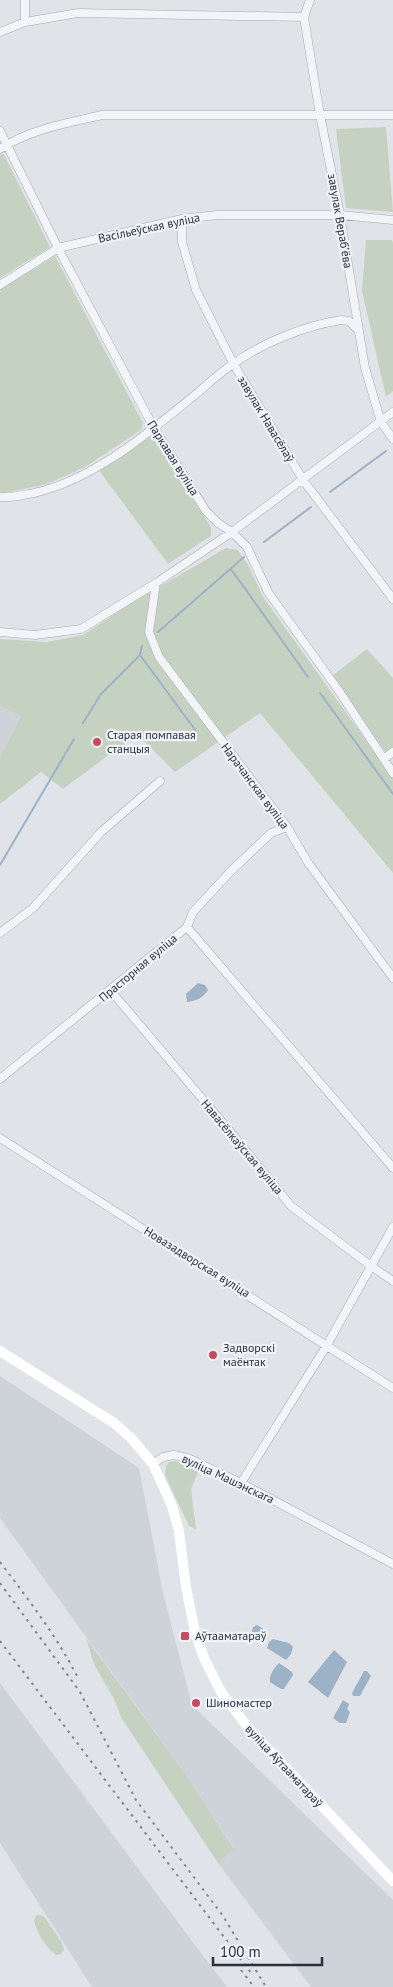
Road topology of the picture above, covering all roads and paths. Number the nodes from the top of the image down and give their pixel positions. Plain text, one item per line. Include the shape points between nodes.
1 (26, 0) edge
2 (310, 0) edge
3 (304, 17) junction
4 (24, 22) junction
5 (0, 32) edge
6 (320, 115) junction
7 (393, 115) edge
8 (0, 131) edge
9 (3, 146) edge
10 (340, 215) junction
11 (182, 219) junction
12 (393, 220) edge
13 (58, 248) junction
14 (0, 285) edge
15 (357, 329) junction
16 (233, 364) junction
17 (393, 412) edge
18 (381, 422) junction
19 (154, 428) junction
20 (393, 439) edge
21 (303, 480) junction
22 (0, 497) edge
23 (232, 532) junction
24 (156, 583) junction
25 (393, 599) edge
26 (0, 632) edge
27 (393, 752) edge
28 (384, 759) junction
29 (393, 772) edge
30 (160, 782) dead end
31 (287, 827) junction
32 (187, 927) junction
33 (0, 933) edge
34 (393, 978) edge
35 (111, 991) junction
36 (0, 1080) edge
37 (0, 1138) edge
38 (393, 1168) edge
39 (393, 1227) edge
40 (371, 1266) junction
41 (393, 1281) edge
42 (327, 1345) junction
43 (0, 1351) edge
44 (393, 1388) edge
45 (153, 1464) junction
46 (241, 1483) junction
47 (393, 1564) edge
48 (393, 1881) edge

1 - 4 street
2 - 3 street, завулак Верабʼёва
3 - 4 street via 78,13
3 - 6 street, завулак Верабʼёва
4 - 5 street
6 - 7 street
6 - 9 street via 102,115 14,139
6 - 10 street, завулак Верабʼёва
8 - 9 street, Паркавая вуліца
9 - 13 street, Паркавая вуліца
10 - 11 street, Васільеўская вуліца via 217,214
10 - 12 street, Васільеўская вуліца
10 - 15 street, завулак Верабʼёва
11 - 13 street, Васільеўская вуліца
11 - 16 street, завулак Навасёлаў via 182,242 196,290
13 - 14 street, Васільеўская вуліца
13 - 19 street, Паркавая вуліца
15 - 16 street via 349,321 332,322 279,338
15 - 18 street, завулак Верабʼёва via 364,368
16 - 19 street
16 - 21 street, завулак Навасёлаў
17 - 18 street
18 - 20 street, завулак Верабʼёва
18 - 21 street
19 - 22 street via 71,482 9,498
19 - 23 street, Паркавая вуліца via 206,511
21 - 23 street
21 - 25 street, завулак Навасёлаў
23 - 24 street
23 - 28 street, Паркавая вуліца via 247,546 268,592
24 - 26 street via 80,629 35,635
24 - 31 street, Нарачанская вуліца via 149,632 158,657
27 - 28 street
28 - 29 street, Паркавая вуліца
30 - 33 street via 101,832 33,908
31 - 32 street, Прасторная вуліца via 271,833 230,872 193,912
31 - 34 street, Нарачанская вуліца via 309,864
32 - 35 street, Прасторная вуліца
32 - 38 street
35 - 36 street, Прасторная вуліца
35 - 40 street, Навасёлкаўская вуліца via 291,1206
37 - 42 street, Новазадворская вуліца
39 - 40 street
40 - 41 street, Навасёлкаўская вуліца
40 - 42 street
42 - 44 street, Новазадворская вуліца
42 - 46 street
43 - 45 main road via 114,1423
45 - 46 street, вуліца Машэнскага via 174,1455 188,1458
45 - 48 main road, вуліца Аўтааматараў via 179,1530 186,1587 199,1646 221,1692 250,1730
46 - 47 street, вуліца Машэнскага

